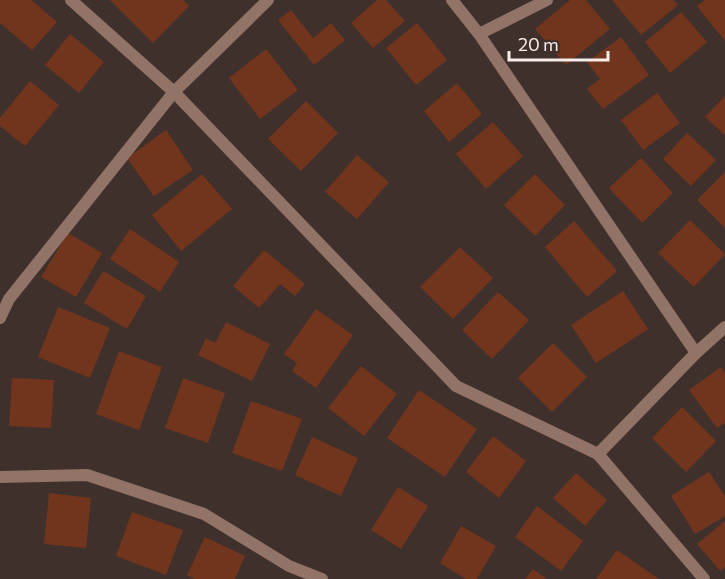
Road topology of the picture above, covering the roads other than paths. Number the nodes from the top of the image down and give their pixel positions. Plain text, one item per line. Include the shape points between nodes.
1 (71, 0) edge
2 (268, 0) edge
3 (452, 0) edge
4 (547, 0) edge
5 (479, 34) junction
6 (174, 92) junction
7 (5, 298) edge
8 (0, 318) edge
9 (725, 327) edge
10 (696, 352) junction
11 (598, 454) junction
12 (0, 477) edge
13 (289, 566) junction
14 (283, 579) edge
15 (322, 579) edge
16 (704, 579) edge

1 - 6 street
2 - 6 street
3 - 5 street
4 - 5 street
5 - 10 street
6 - 7 street
6 - 11 street via 456,386
7 - 8 street
9 - 10 street
10 - 11 street
11 - 16 street
12 - 13 street via 87,475 204,514
13 - 14 street
13 - 15 street

